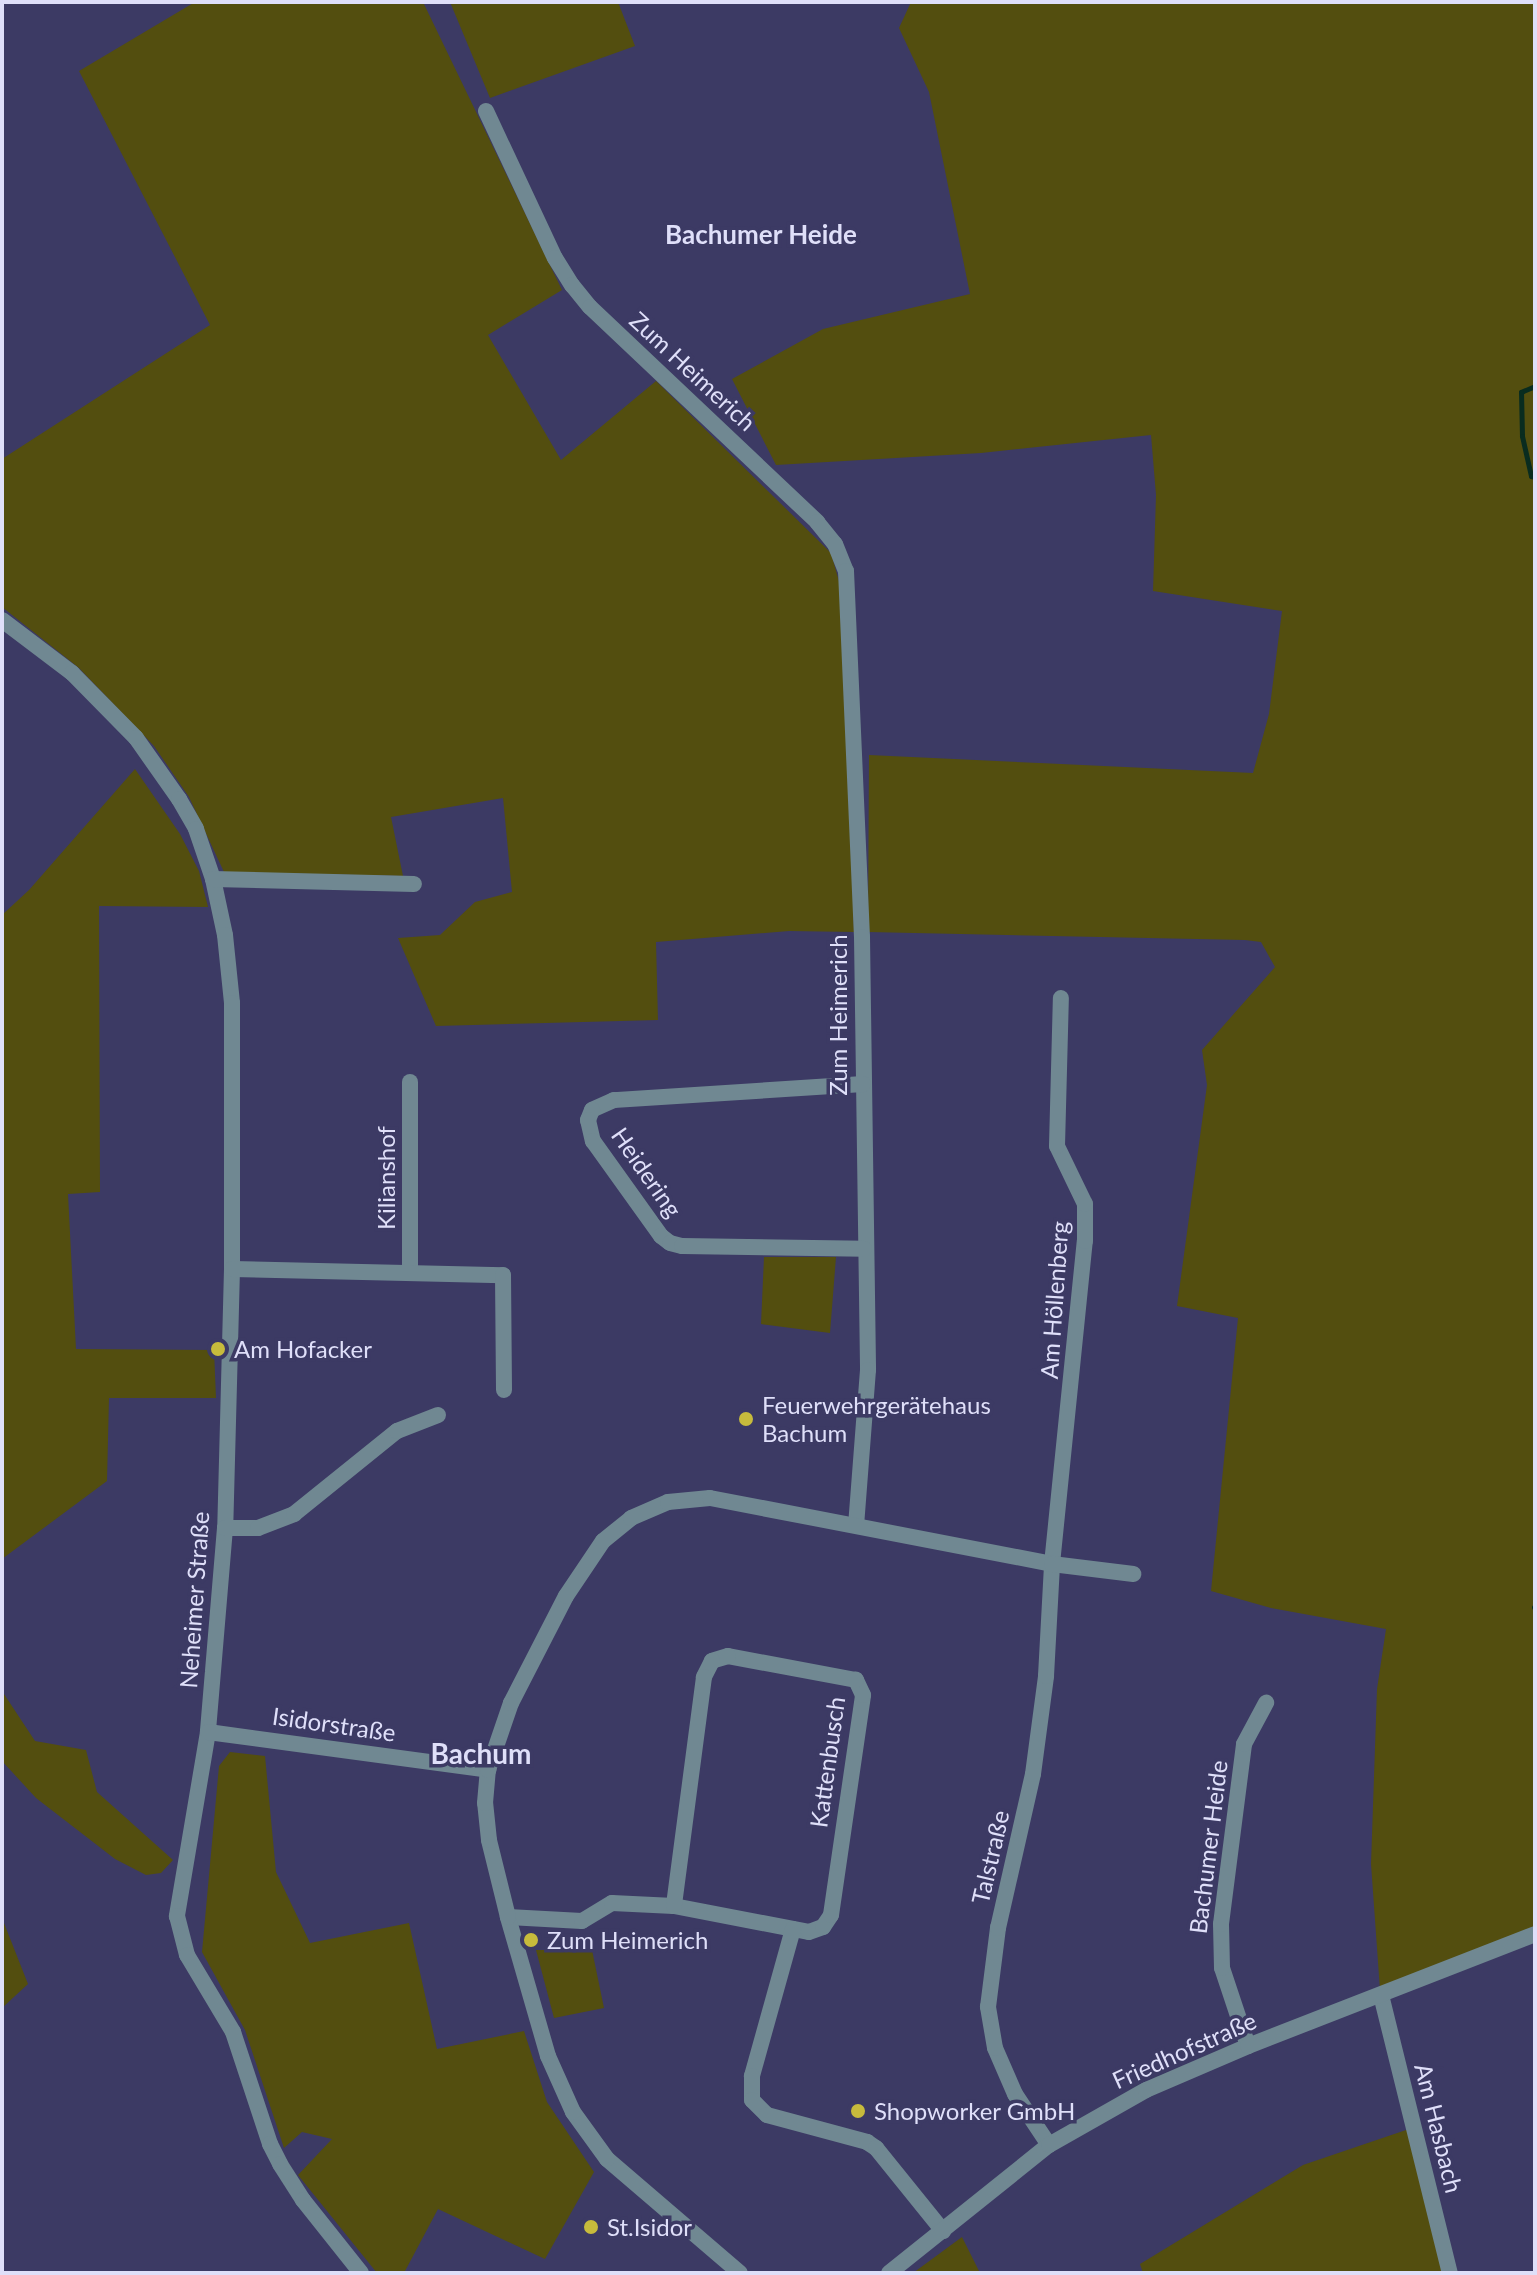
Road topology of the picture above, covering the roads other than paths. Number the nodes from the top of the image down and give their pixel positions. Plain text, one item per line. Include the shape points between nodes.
1 (486, 111) dead end
2 (2, 620) edge
3 (213, 879) junction
4 (414, 884) dead end
5 (1061, 998) dead end
6 (410, 1082) dead end
7 (863, 1084) junction
8 (864, 1249) junction
9 (232, 1269) junction
10 (410, 1273) junction
11 (504, 1390) dead end
12 (438, 1415) dead end
13 (856, 1525) junction
14 (225, 1528) junction
15 (1052, 1564) junction
16 (1133, 1574) dead end
17 (1266, 1703) dead end
18 (208, 1732) junction
19 (488, 1770) junction
20 (674, 1906) junction
21 (508, 1917) junction
22 (793, 1929) junction
23 (1535, 1934) edge
24 (1381, 1995) junction
25 (1248, 2046) junction
26 (1049, 2145) junction
27 (943, 2231) junction
28 (361, 2273) edge
29 (740, 2273) edge
30 (889, 2273) edge
31 (1450, 2273) edge

1 - 7 street, Zum Heimerich via 572,285 817,522 835,544 846,571
2 - 3 street, Neheimer Straße via 72,673 136,738 190,819
3 - 4 street
3 - 9 street, Neheimer Straße via 232,1003
5 - 15 street, Am Höllenberg via 1057,1146 1085,1204 1085,1241
6 - 10 street, Kilianshof
7 - 8 street, Zum Heimerich
7 - 8 street, Heidering via 614,1100 592,1110 588,1120 593,1141 670,1243
8 - 13 street, Zum Heimerich via 868,1370
9 - 10 street
9 - 14 street, Neheimer Straße
10 - 11 street via 503,1275
12 - 14 street via 397,1431 294,1514 258,1528
13 - 15 street
13 - 19 street via 710,1498 668,1502 631,1518 597,1548 566,1596 511,1703
14 - 18 street, Neheimer Straße
15 - 16 street
15 - 26 street, Talstraße via 1046,1676 1033,1774 998,1928 988,2007 995,2048 1015,2094
17 - 25 street, Bachumer Heide via 1244,1744 1221,1924 1224,1977
18 - 19 street, Isidorstraße
18 - 28 street, Neheimer Straße via 178,1903 181,1941 233,2032 280,2164
19 - 21 street via 489,1840
20 - 21 street, Kattenbusch via 612,1903 582,1921
20 - 22 street, Kattenbusch
20 - 22 street, Kattenbusch via 704,1677 712,1661 728,1656 849,1676 863,1695 831,1915 817,1931
21 - 29 street via 548,2056 573,2112 607,2159
22 - 27 street via 752,2076 752,2100 767,2115 876,2148
23 - 24 street, Friedhofstraße
24 - 25 street, Friedhofstraße
24 - 31 street, Am Hasbach
25 - 26 street, Friedhofstraße via 1146,2090
26 - 27 street, Friedhofstraße
27 - 30 street, Friedhofstraße

